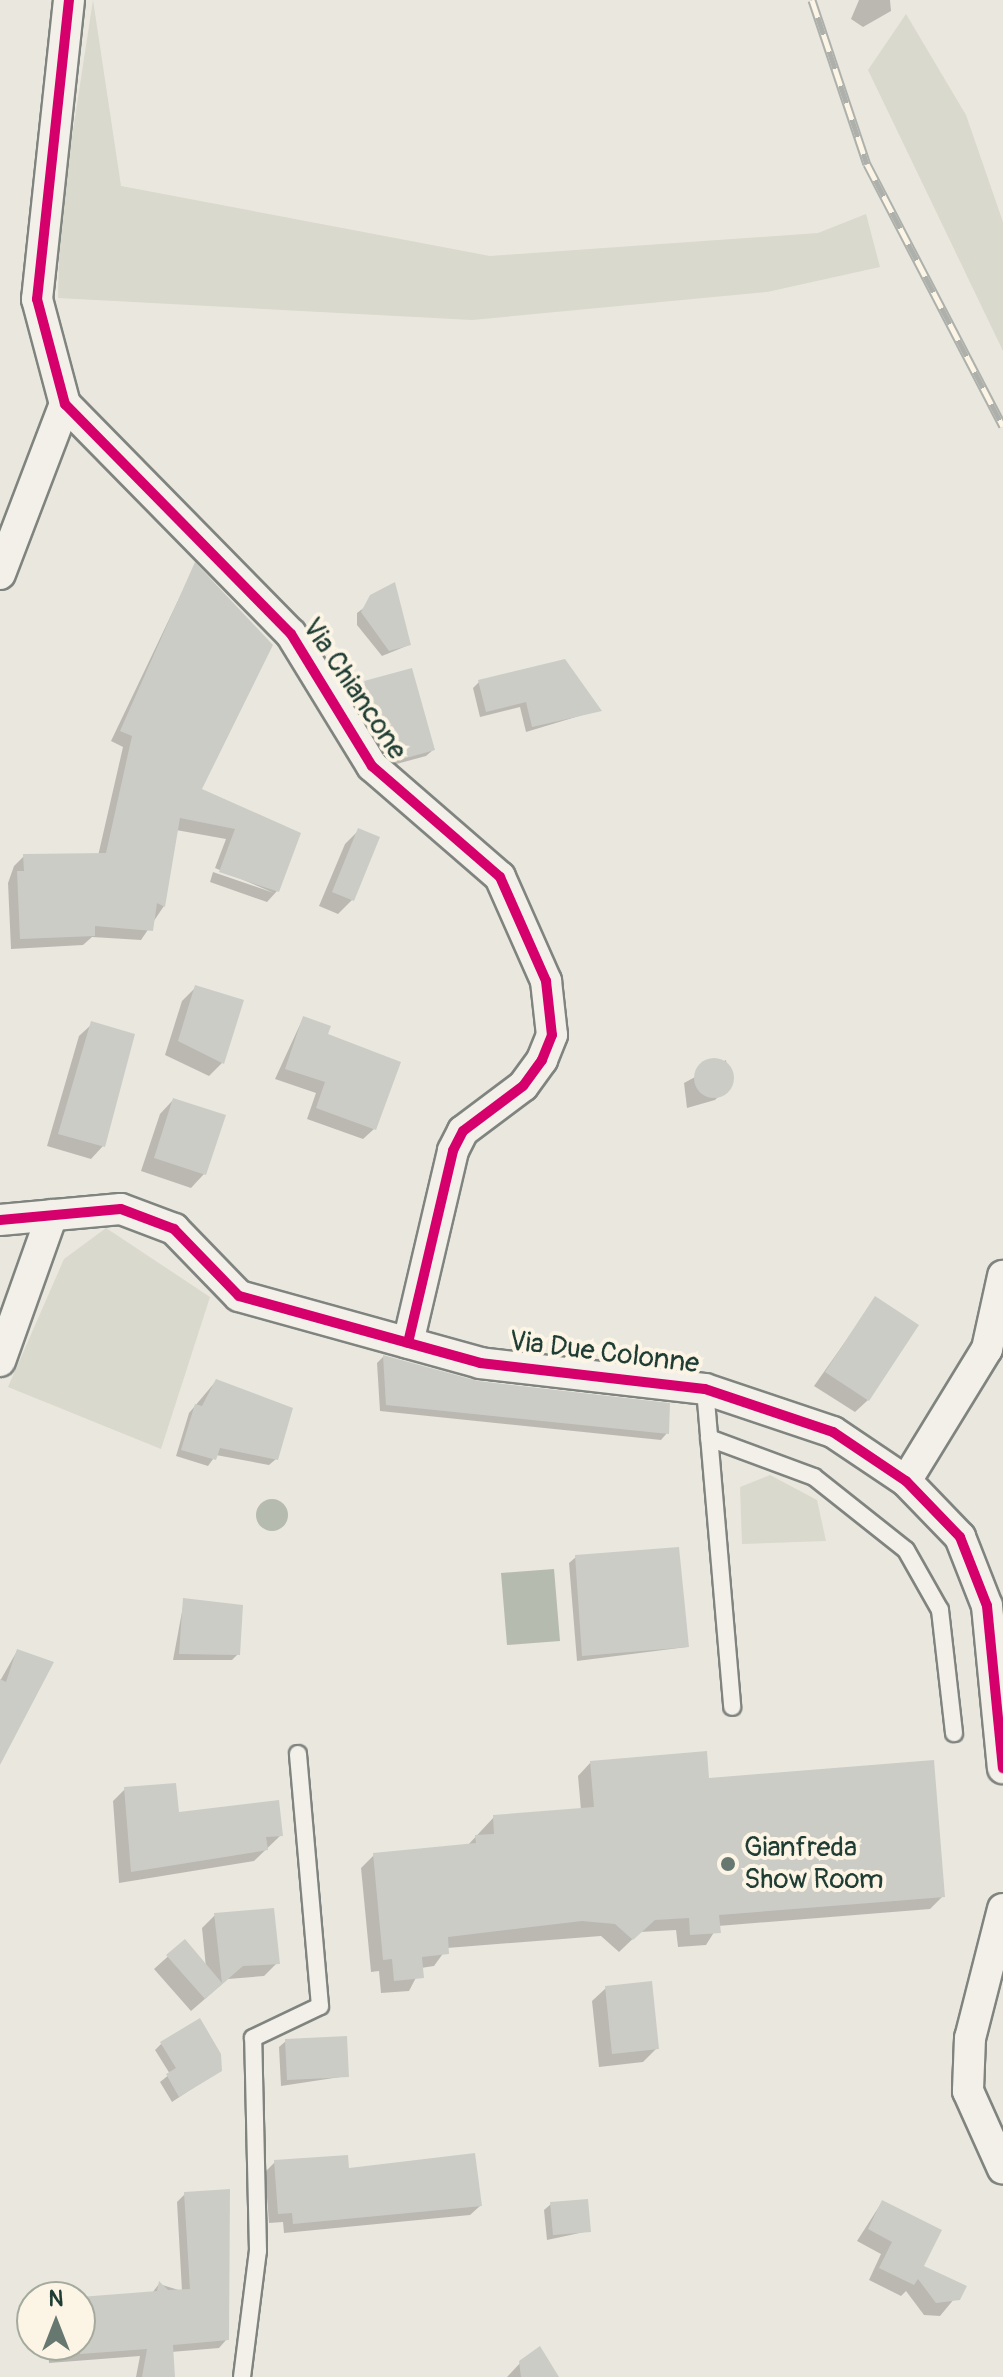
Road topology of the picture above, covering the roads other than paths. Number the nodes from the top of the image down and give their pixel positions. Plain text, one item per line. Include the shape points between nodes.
1 (69, 0) edge
2 (65, 404) junction
3 (0, 574) edge
4 (52, 1215) junction
5 (0, 1220) edge
6 (1003, 1276) edge
7 (408, 1343) junction
8 (0, 1361) edge
9 (705, 1389) junction
10 (709, 1438) junction
11 (906, 1481) junction
12 (999, 1668) edge
13 (732, 1707) dead end
14 (954, 1733) dead end
15 (298, 1754) dead end
16 (1003, 1768) edge
17 (1003, 1909) edge
18 (1003, 2169) edge
19 (242, 2377) edge

1 - 2 street, Via Chiancone via 37,299
2 - 3 street
2 - 7 street, Via Chiancone via 291,634 372,766 500,877 546,981 552,1035 542,1060 523,1086 463,1131 453,1151
4 - 5 street, Via Due Colonne
4 - 7 street, Via Due Colonne via 121,1209 174,1229 239,1296
4 - 8 street
6 - 11 street via 987,1349
7 - 9 street, Via Due Colonne via 480,1363
9 - 10 lane
9 - 11 street, Via Due Colonne via 833,1432
10 - 13 lane
10 - 14 lane via 814,1477 906,1550 940,1610
11 - 12 street, Via Due Colonne via 960,1537 987,1606
12 - 16 street, Via Due Colonne
15 - 19 lane via 320,2006 253,2038 258,2251
17 - 18 street via 970,2038 968,2091

